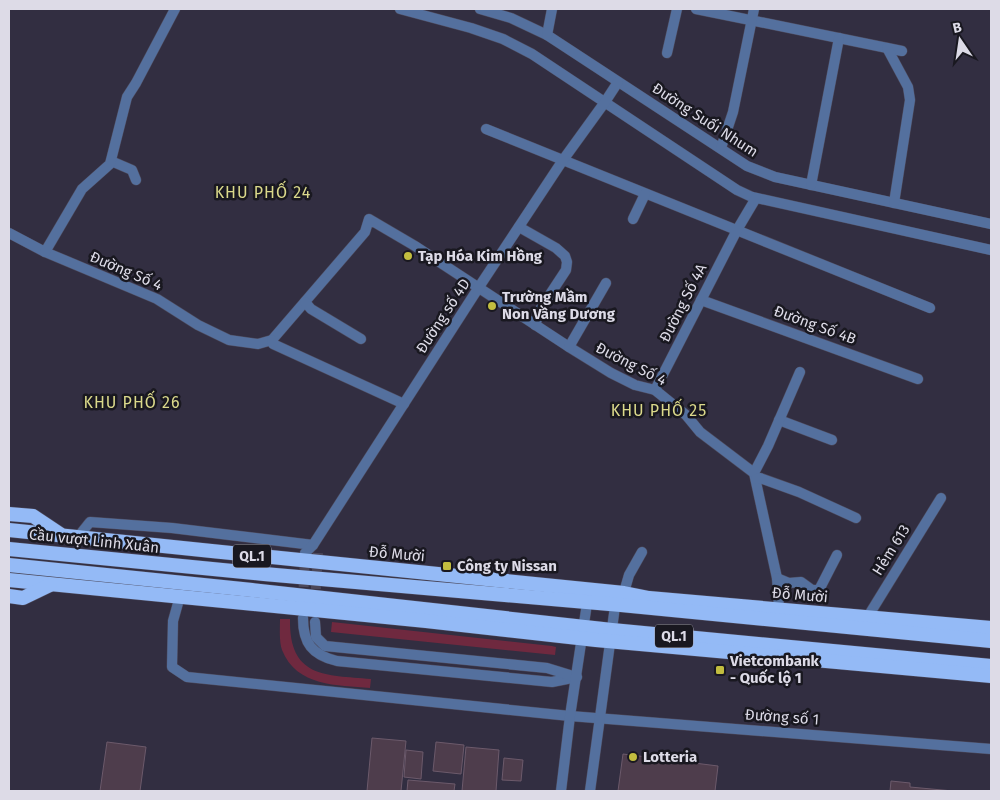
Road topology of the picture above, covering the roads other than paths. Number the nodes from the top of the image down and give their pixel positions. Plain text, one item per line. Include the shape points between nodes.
1 (174, 9) edge
2 (400, 9) edge
3 (480, 9) edge
4 (552, 9) edge
5 (677, 9) edge
6 (696, 9) edge
7 (754, 9) edge
8 (752, 20) junction
9 (547, 35) junction
10 (839, 38) junction
11 (887, 48) junction
12 (902, 51) dead end
13 (667, 53) dead end
14 (618, 82) junction
15 (606, 102) junction
16 (486, 129) dead end
17 (721, 148) junction
18 (563, 160) junction
19 (111, 161) junction
20 (136, 180) dead end
21 (811, 185) junction
22 (645, 194) junction
23 (756, 198) junction
24 (894, 203) junction
25 (633, 219) dead end
26 (991, 224) edge
27 (519, 227) junction
28 (737, 230) junction
29 (9, 233) edge
30 (991, 250) edge
31 (45, 252) junction
32 (606, 283) dead end
33 (479, 287) junction
34 (701, 300) junction
35 (305, 302) junction
36 (930, 308) dead end
37 (536, 325) junction
38 (361, 339) dead end
39 (272, 340) junction
40 (569, 347) junction
41 (800, 372) dead end
42 (918, 378) dead end
43 (656, 390) junction
44 (404, 404) junction
45 (779, 420) junction
46 (832, 440) dead end
47 (755, 476) junction
48 (941, 498) dead end
49 (9, 514) edge
50 (856, 518) dead end
51 (9, 530) edge
52 (71, 537) junction
53 (148, 545) junction
54 (9, 549) edge
55 (315, 549) junction
56 (642, 552) dead end
57 (305, 553) dead end
58 (837, 555) dead end
59 (9, 565) edge
60 (175, 566) joint
61 (264, 574) junction
62 (777, 578) junction
63 (9, 580) edge
64 (50, 584) junction
65 (252, 590) junction
66 (9, 596) edge
67 (180, 596) junction
68 (588, 596) junction
69 (619, 599) junction
70 (778, 609) junction
71 (303, 618) dead end
72 (867, 618) junction
73 (315, 622) dead end
74 (991, 628) edge
75 (583, 633) junction
76 (611, 636) junction
77 (991, 641) edge
78 (991, 666) edge
79 (991, 676) edge
80 (577, 677) junction
81 (570, 716) junction
82 (599, 718) junction
83 (991, 749) edge
84 (562, 791) edge
85 (590, 791) edge

1 - 19 street via 127,97
2 - 15 street via 503,39
3 - 9 street, Đường Suối Nhum via 511,18
4 - 9 street
5 - 13 street
6 - 8 street
7 - 8 street
8 - 10 street
8 - 17 street via 733,112
9 - 14 street, Đường Suối Nhum
10 - 11 street
10 - 21 street
11 - 12 street
11 - 24 street via 908,87 910,100
14 - 15 street, Đường số 4D
14 - 17 street, Đường Suối Nhum
15 - 18 street, Đường số 4D
15 - 23 street via 737,190
16 - 18 street
17 - 21 street, Đường Suối Nhum via 747,166 775,177
18 - 22 street
18 - 27 street, Đường số 4D
19 - 20 street via 132,170
19 - 31 street via 82,190
21 - 24 street, Đường Suối Nhum
22 - 25 street
22 - 28 street
23 - 28 street, Đường Số 4A
23 - 30 street
24 - 26 street, Đường Suối Nhum
27 - 33 street, Đường số 4D
27 - 37 street via 556,248 567,262 566,270 540,308
28 - 34 street, Đường Số 4A
28 - 36 street
29 - 31 street, Đường Số 4
31 - 39 street, Đường Số 4 via 157,299 198,326 229,340 258,344
32 - 40 street
33 - 35 street, Đường Số 4 via 368,219 365,232
33 - 37 street, Đường Số 4
33 - 44 street, Đường số 4D
34 - 42 street, Đường Số 4B
34 - 43 street, Đường Số 4A
35 - 38 street via 311,310
35 - 39 street
37 - 40 street, Đường Số 4
39 - 44 street via 272,344
40 - 43 street, Đường Số 4 via 635,386
41 - 45 street
43 - 47 street, Đường Số 4 via 686,415 700,432
44 - 55 street, Đường số 4D
45 - 46 street
45 - 47 street
47 - 50 street
47 - 62 street
48 - 72 street, Hẻm 613
49 - 52 highway via 33,516
51 - 52 highway, Đỗ Mười / QL.1
52 - 53 highway, Đỗ Mười / QL.1
52 - 55 street via 90,522 172,528
53 - 61 highway
53 - 68 highway, Đỗ Mười / QL.1
54 - 60 highway, Cầu vượt Linh Xuân / QL.1
55 - 57 street, Đường số 4D
56 - 69 street
58 - 62 street via 819,590
59 - 65 highway, QL.1
60 - 61 highway, Đỗ Mười / QL.1
61 - 68 highway, Đỗ Mười / QL.1
62 - 70 street
63 - 64 highway, QL.1
64 - 66 highway via 23,598
64 - 67 highway, QL.1
65 - 67 highway
65 - 75 highway, QL.1
67 - 75 highway, QL.1
67 - 81 street, Đường số 1 via 173,621 172,667 187,677
68 - 69 highway, Đỗ Mười / QL.1
68 - 75 street
69 - 70 highway, Đỗ Mười / QL.1 via 649,598
69 - 76 street
69 - 77 highway, Đỗ Mười / QL.1
70 - 72 highway, Đỗ Mười / QL.1
71 - 80 street via 306,640 323,658 552,682
72 - 74 highway, Đỗ Mười / QL.1
73 - 80 street via 316,637 324,646 547,668
75 - 76 highway, QL.1
75 - 80 street
76 - 78 highway, QL.1
76 - 79 highway, QL.1
76 - 82 street
80 - 81 street
81 - 82 street, Đường số 1
81 - 84 street
82 - 83 street, Đường số 1
82 - 85 street

